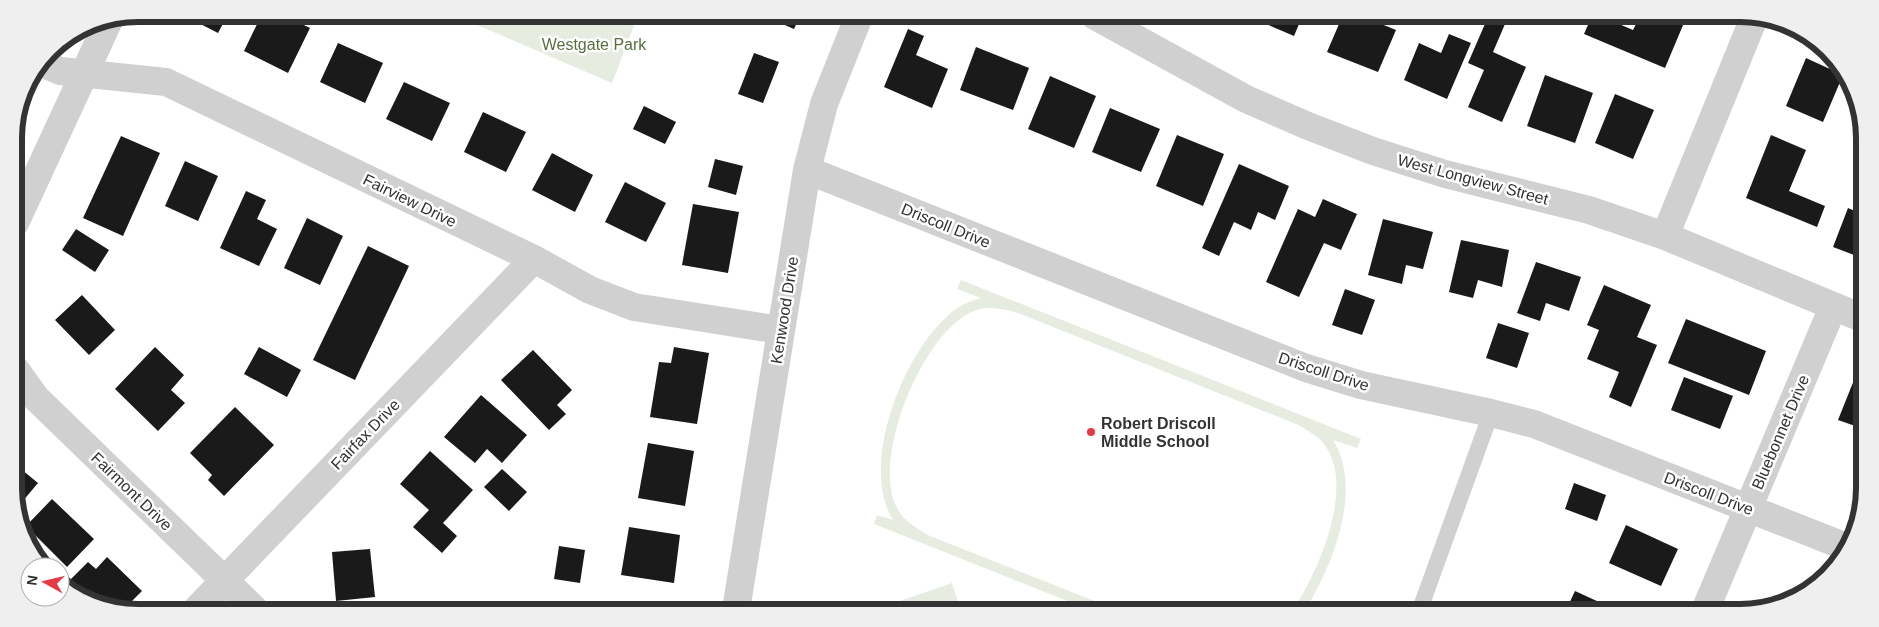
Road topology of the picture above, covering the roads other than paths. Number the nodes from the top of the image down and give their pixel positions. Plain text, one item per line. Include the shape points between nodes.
1 (857, 22) edge
2 (1106, 22) edge
3 (1752, 23) edge
4 (105, 27) edge
5 (48, 66) edge
6 (83, 73) junction
7 (807, 170) junction
8 (23, 204) edge
9 (1665, 236) junction
10 (534, 259) junction
11 (1833, 306) junction
12 (1856, 316) edge
13 (780, 330) junction
14 (22, 378) edge
15 (1492, 413) junction
16 (1748, 508) junction
17 (1841, 545) edge
18 (224, 581) junction
19 (202, 604) edge
20 (249, 604) edge
21 (737, 604) edge
22 (1422, 604) edge
23 (1708, 604) edge

1 - 7 street, Kenwood Drive via 824,104
2 - 9 street, West Longview Street via 1246,98 1374,152 1445,174 1589,210
3 - 9 street
4 - 6 street
5 - 6 street, Fairview Drive via 60,71
6 - 8 street
6 - 10 street, Fairview Drive via 166,82
7 - 13 street, Kenwood Drive
7 - 15 street, Driscoll Drive via 1306,368 1361,385
9 - 11 street, West Longview Street
10 - 13 street, Fairview Drive via 590,290 634,307
10 - 18 street, Fairfax Drive
11 - 12 street, West Longview Street
11 - 16 street, Bluebonnet Drive
13 - 21 street, Kenwood Drive
14 - 18 street, Fairmont Drive via 36,398
15 - 16 street, Driscoll Drive via 1534,424
15 - 22 lane
16 - 17 street, Driscoll Drive
16 - 23 street, Bluebonnet Drive
18 - 19 street, Fairfax Drive
18 - 20 street, Fairmont Drive

